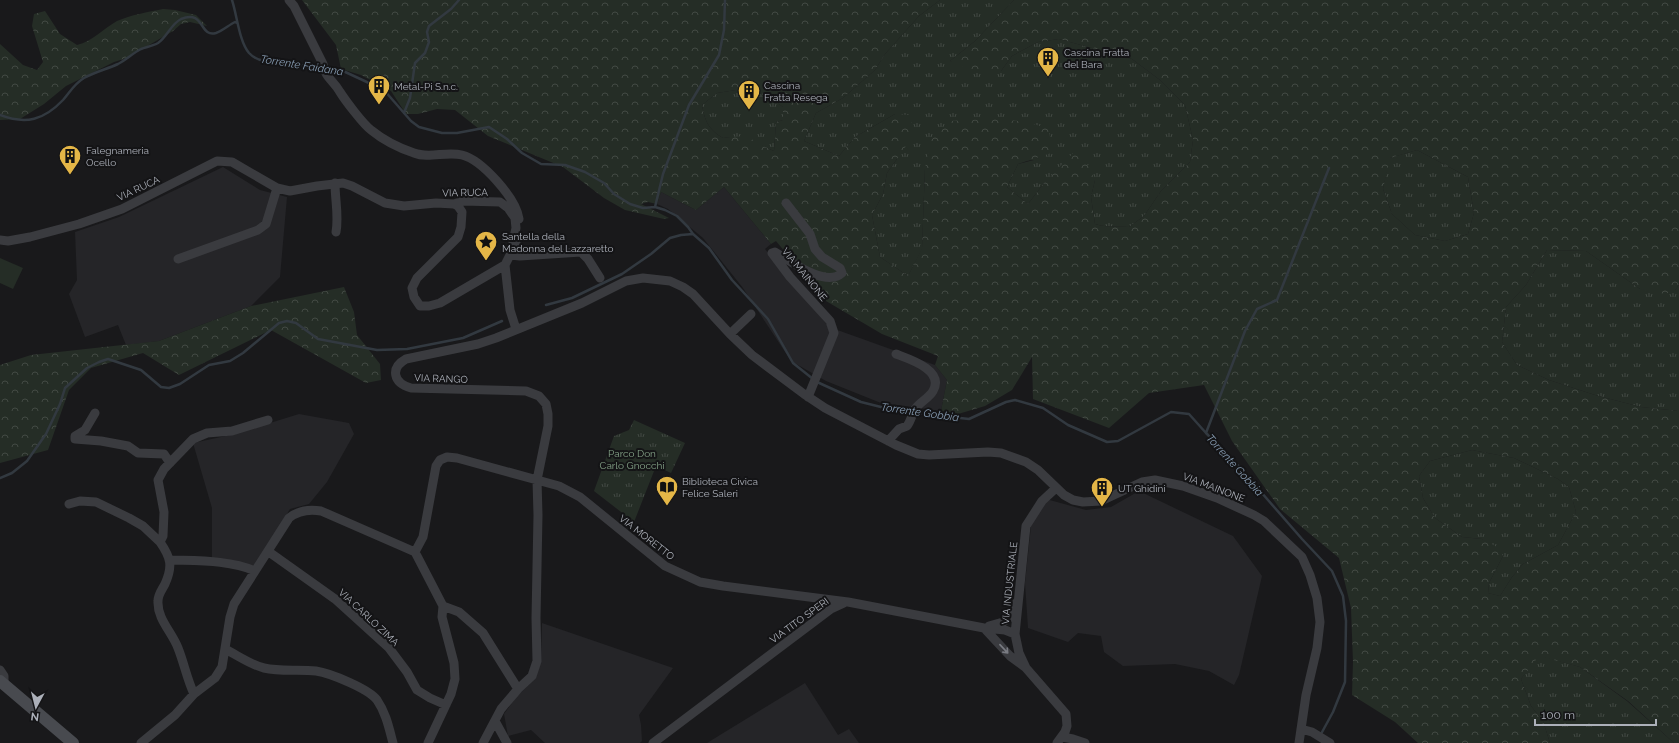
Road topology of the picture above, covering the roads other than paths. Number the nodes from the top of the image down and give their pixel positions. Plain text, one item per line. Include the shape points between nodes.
1 (289, 0) edge
2 (335, 183) junction
3 (277, 188) junction
4 (786, 203) dead end
5 (454, 204) junction
6 (336, 232) dead end
7 (0, 240) edge
8 (512, 252) junction
9 (178, 259) dead end
10 (505, 265) junction
11 (600, 278) dead end
12 (751, 314) dead end
13 (516, 329) junction
14 (730, 334) junction
15 (896, 354) dead end
16 (810, 394) junction
17 (95, 412) dead end
18 (268, 420) dead end
19 (888, 441) junction
20 (170, 463) junction
21 (537, 480) junction
22 (1056, 488) junction
23 (69, 504) dead end
24 (160, 542) junction
25 (269, 552) junction
26 (415, 552) junction
27 (170, 560) junction
28 (255, 571) junction
29 (1019, 600) junction
30 (848, 602) junction
31 (443, 606) junction
32 (984, 628) junction
33 (1015, 634) junction
34 (225, 649) junction
35 (1026, 668) junction
36 (0, 670) edge
37 (2, 682) edge
38 (518, 689) junction
39 (194, 694) junction
40 (446, 705) junction
41 (496, 721) junction
42 (1301, 729) junction
43 (1060, 740) edge
44 (1327, 741) edge
45 (72, 743) edge
46 (141, 743) edge
47 (393, 743) edge
48 (428, 743) edge
49 (483, 743) edge
50 (507, 743) edge
51 (653, 743) edge
52 (1086, 743) edge
53 (1299, 743) edge

1 - 8 street via 324,69 346,101 370,129 418,154 463,155 497,179 519,215 521,227
2 - 3 street, VIA RUCA via 290,191
2 - 5 street, VIA RUCA via 352,186 384,203 404,206
2 - 6 street via 338,217
3 - 7 street, VIA RUCA via 232,162 217,161 122,209 30,237
3 - 9 street via 266,224 258,230
4 - 16 street, VIA MAINONE via 810,234 815,249 822,257 840,268 842,273 832,278 818,276 775,252 772,253 830,321 834,333
5 - 8 street, VIA RUCA via 463,201 500,202 508,208 515,218 516,228
5 - 10 street via 462,212 458,237 417,278 412,288 420,306 440,303
8 - 10 street
8 - 11 street via 520,256 581,252
10 - 13 street via 510,310
12 - 14 street
13 - 14 street, VIA MAINONE via 582,303 626,281 643,278 670,281 683,287 693,294
13 - 21 street, VIA RANGO via 478,344 406,359 399,363 395,371 402,386 411,388 526,391 539,396 546,404 548,420
14 - 16 street, VIA MAINONE via 752,355
15 - 19 street via 918,362 929,370 934,377 933,390 915,409 907,426 899,429
16 - 19 street, VIA MAINONE via 825,408
17 - 20 street via 85,430 75,436 76,439 128,446 138,453 164,454
18 - 20 street via 232,431 207,433 193,439
19 - 22 street, VIA MAINONE via 918,454 1001,453 1026,462
20 - 24 street via 158,480 164,512 163,536
21 - 26 street via 457,458 447,457 440,460 436,466 423,537
21 - 30 street, VIA MORETTO via 566,488 666,566 700,582
21 - 38 street, VIA RANGO via 537,661 532,676
22 - 29 street, VIA INDUSTRIALE via 1042,501 1026,526
22 - 42 street, VIA MAINONE via 1073,500 1092,502 1108,499 1142,482 1155,480 1174,484 1217,498 1254,515 1264,521 1302,557 1317,598 1320,622
23 - 24 street via 80,501 96,502 143,526
24 - 27 street
25 - 26 street via 289,518 296,513 312,510 322,511
25 - 28 street
25 - 40 street, VIA CARLO ZIMA via 335,599 389,648 417,690
26 - 31 street
27 - 28 street via 225,563
27 - 39 street via 165,585 158,596 158,607 178,646
28 - 34 street via 234,604
29 - 32 street via 1010,617
29 - 33 street, VIA INDUSTRIALE
30 - 32 street
30 - 51 street, VIA TITO SPERI via 830,609
31 - 38 street via 459,612 483,633
31 - 40 street via 442,617 454,663 455,680
32 - 33 street via 1004,635
32 -> 35 street via 1010,656
33 - 35 street, VIA INDUSTRIALE via 1019,653
34 - 39 street via 222,666 215,678
34 - 47 street via 263,667 317,671 344,679 376,698 384,712
35 - 43 street, VIA INDUSTRIALE via 1064,711 1067,726
36 - 37 street via 4,676
37 - 45 main road
38 - 41 street, VIA RANGO
39 - 46 street via 175,715
40 - 48 street
41 - 49 street, VIA RANGO
41 - 50 street
42 - 44 street
42 - 53 street, VIA MAINONE
43 - 52 street via 1073,739

